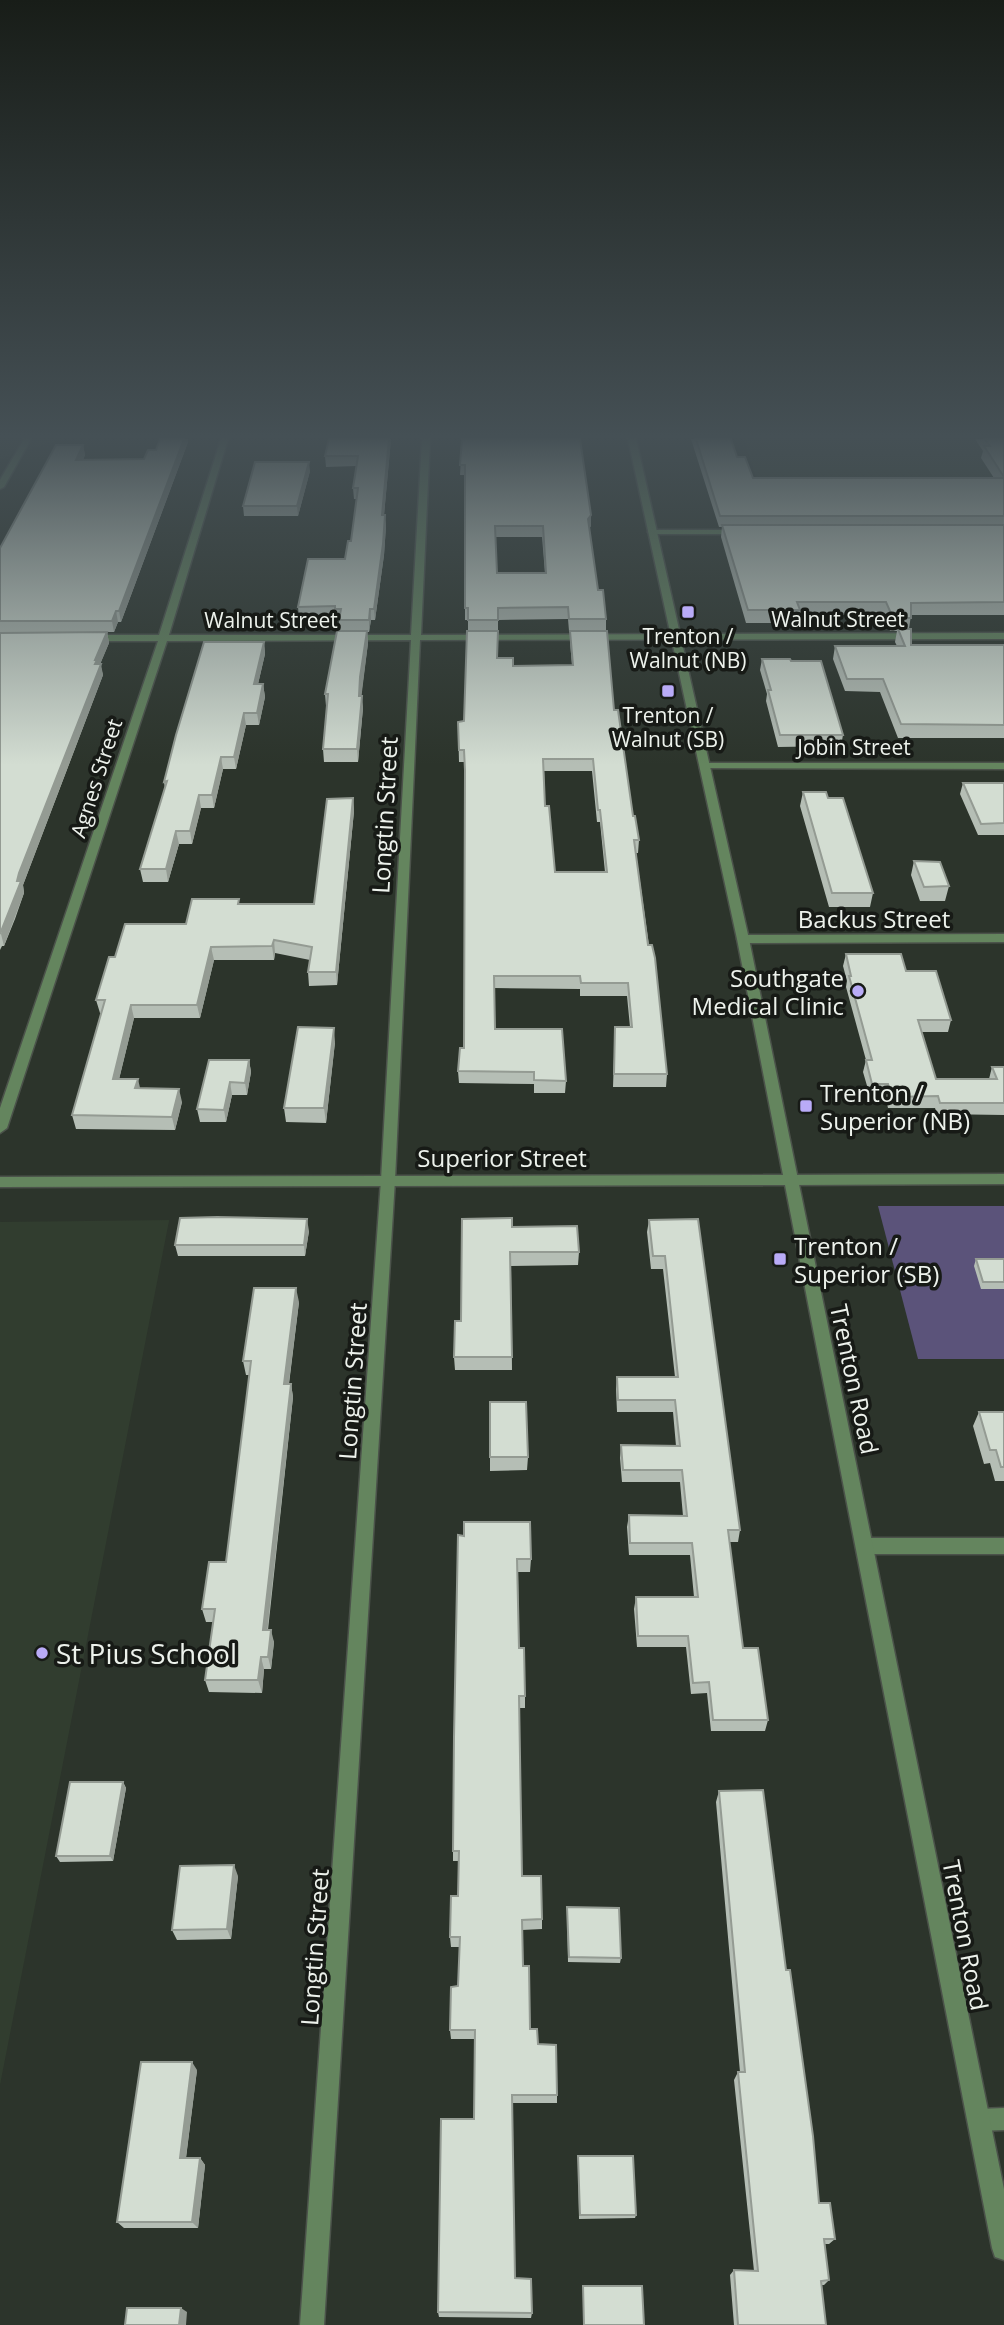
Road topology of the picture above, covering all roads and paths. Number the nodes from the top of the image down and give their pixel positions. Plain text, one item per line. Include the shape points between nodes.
1 (191, 548) edge
2 (421, 548) edge
3 (655, 548) edge
4 (1004, 636) edge
5 (163, 637) junction
6 (416, 637) junction
7 (674, 637) junction
8 (79, 638) edge
9 (704, 766) junction
10 (1004, 766) edge
11 (1004, 938) edge
12 (743, 939) junction
13 (0, 1128) edge
14 (1004, 1179) edge
15 (388, 1180) junction
16 (791, 1180) junction
17 (0, 1182) edge
18 (866, 1546) junction
19 (1004, 1546) edge
20 (1004, 2119) edge
21 (979, 2120) junction
22 (1004, 2248) edge
23 (312, 2325) edge

1 - 5 street, Agnes Street
2 - 6 street, Longtin Street
3 - 7 street, Trenton Road
4 - 7 street, Walnut Street
5 - 6 street, Walnut Street
5 - 8 street, Walnut Street
5 - 13 street, Agnes Street
6 - 7 street, Walnut Street
6 - 15 street, Longtin Street
7 - 9 street, Trenton Road
9 - 10 street, Jobin Street
9 - 12 street, Trenton Road
11 - 12 street, Backus Street
12 - 16 street, Trenton Road
14 - 16 street, Superior Street
15 - 16 street, Superior Street
15 - 17 street, Superior Street
15 - 23 street, Longtin Street
16 - 18 street, Trenton Road
18 - 19 street
18 - 21 street, Trenton Road
20 - 21 street
21 - 22 street, Trenton Road

